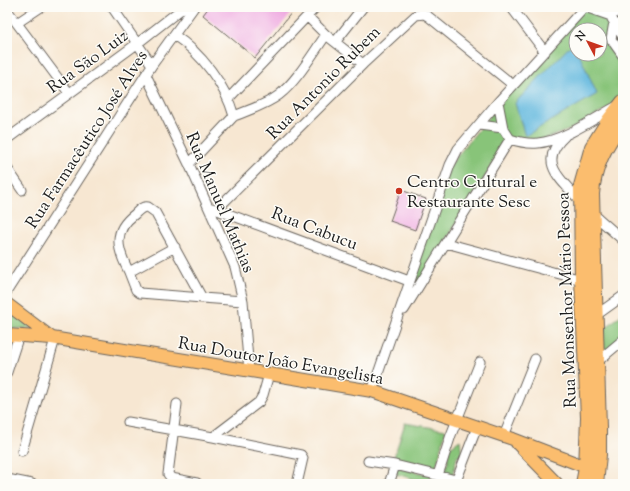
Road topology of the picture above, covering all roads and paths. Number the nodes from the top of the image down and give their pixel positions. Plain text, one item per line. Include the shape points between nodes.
1 (41, 7) edge
2 (112, 7) edge
3 (184, 7) edge
4 (194, 7) edge
5 (316, 7) edge
6 (363, 7) edge
7 (511, 7) edge
8 (585, 7) edge
9 (618, 7) edge
10 (7, 10) edge
11 (308, 17) junction
12 (612, 19) junction
13 (17, 23) junction
14 (174, 35) junction
15 (326, 35) junction
16 (623, 37) edge
17 (336, 41) junction
18 (138, 43) junction
19 (545, 52) junction
20 (623, 56) edge
21 (363, 64) junction
22 (152, 65) junction
23 (146, 75) junction
24 (514, 84) junction
25 (69, 94) junction
26 (229, 98) junction
27 (498, 102) junction
28 (622, 103) edge
29 (234, 116) junction
30 (623, 123) edge
31 (479, 125) junction
32 (503, 128) junction
33 (569, 132) junction
34 (7, 139) edge
35 (510, 139) junction
36 (189, 164) junction
37 (7, 168) edge
38 (22, 190) dead end
39 (580, 200) junction
40 (213, 208) junction
41 (592, 214) junction
42 (623, 240) edge
43 (446, 243) junction
44 (175, 248) junction
45 (129, 272) junction
46 (582, 280) junction
47 (409, 281) junction
48 (7, 291) edge
49 (623, 296) edge
50 (202, 298) junction
51 (242, 301) junction
52 (7, 304) edge
53 (594, 316) junction
54 (398, 320) junction
55 (13, 335) edge
56 (53, 338) junction
57 (623, 340) edge
58 (535, 359) dead end
59 (598, 361) junction
60 (480, 362) dead end
61 (249, 371) junction
62 (7, 372) edge
63 (269, 374) junction
64 (372, 391) junction
65 (177, 404) dead end
66 (457, 421) junction
67 (128, 422) dead end
68 (477, 427) junction
69 (172, 430) junction
70 (213, 437) junction
71 (508, 438) junction
72 (22, 451) dead end
73 (368, 461) dead end
74 (395, 465) junction
75 (593, 474) edge
76 (438, 475) junction
77 (7, 479) edge
78 (455, 482) edge
79 (197, 483) edge
80 (32, 484) edge
81 (298, 484) edge
82 (389, 484) edge
83 (557, 484) edge
84 (583, 484) edge

1 - 13 street
2 - 18 street
3 - 18 street, Rua São Luiz
4 - 14 street, Rua Farmacêutico José Alves
5 - 11 street
6 - 17 street
7 - 19 street
8 - 12 street
8 - 19 street
9 - 12 street
10 - 13 street
11 - 15 street
11 - 26 street
12 - 16 street
12 - 20 street via 611,39
13 - 25 street
14 - 22 street, Rua Farmacêutico José Alves
14 - 26 street via 198,54
15 - 17 street
15 - 29 street via 281,94
17 - 21 street
18 - 22 street
18 - 25 street, Rua São Luiz
19 - 24 street
21 - 24 street, Rua Antonio Rubem via 410,18 424,14
21 - 40 street, Rua Antonio Rubem
22 - 23 street, Rua Farmacêutico José Alves
23 - 36 street, Rua Manuel Mathias
23 - 48 street, Rua Farmacêutico José Alves
24 - 27 street
25 - 34 street, Rua São Luiz
26 - 29 street
27 - 31 street
27 - 32 street
28 - 33 street
28 - 39 highway, Rua Monsenhor Mário Pessoa via 592,147 584,172
29 - 36 street
30 - 41 highway, Rua Monsenhor Mário Pessoa via 606,146 595,171
31 - 32 street
31 - 47 street via 458,149 450,165
32 - 35 street
33 - 35 street via 539,143
33 - 39 street via 554,148 551,155 553,169 559,179
35 - 43 street
36 - 40 street, Rua Manuel Mathias
37 - 38 street
39 - 41 street
39 - 46 highway, Rua Monsenhor Mário Pessoa
40 - 47 street, Rua Cabucu
40 - 51 street, Rua Manuel Mathias via 235,267
41 - 42 street
41 - 53 highway, Rua Monsenhor Mário Pessoa
43 - 46 street
43 - 54 street
44 - 45 street
44 - 45 street via 155,212 150,207 144,207 126,221 119,234 121,255
44 - 50 street
45 - 50 street via 138,292
46 - 75 highway, Rua Monsenhor Mário Pessoa
47 - 54 street
49 - 53 street
50 - 51 street
51 - 61 street, Rua Manuel Mathias
52 - 56 main road
53 - 59 highway, Rua Monsenhor Mário Pessoa
54 - 64 street
55 - 56 main road, Rua Doutor João Evangelista
55 - 62 street
56 - 61 main road, Rua Doutor João Evangelista
56 - 72 street
57 - 59 street
58 - 71 street
59 - 75 highway, Rua Monsenhor Mário Pessoa via 599,428
60 - 66 street
61 - 63 main road, Rua Doutor João Evangelista
63 - 64 main road, Rua Doutor João Evangelista
63 - 70 street via 259,402
64 - 66 main road, Rua Doutor João Evangelista
65 - 69 street
66 - 68 main road, Rua Doutor João Evangelista
66 - 76 street
67 - 69 street
68 - 71 main road, Rua Doutor João Evangelista
68 - 78 street
69 - 70 street
69 - 79 street via 168,474 171,478
70 - 81 street via 301,455 303,458
71 - 75 main road, Rua Doutor João Evangelista
71 - 83 main road
73 - 74 street
74 - 76 street
74 - 82 street
75 - 84 highway, Rua Monsenhor Mário Pessoa
76 - 78 street
77 - 80 street

